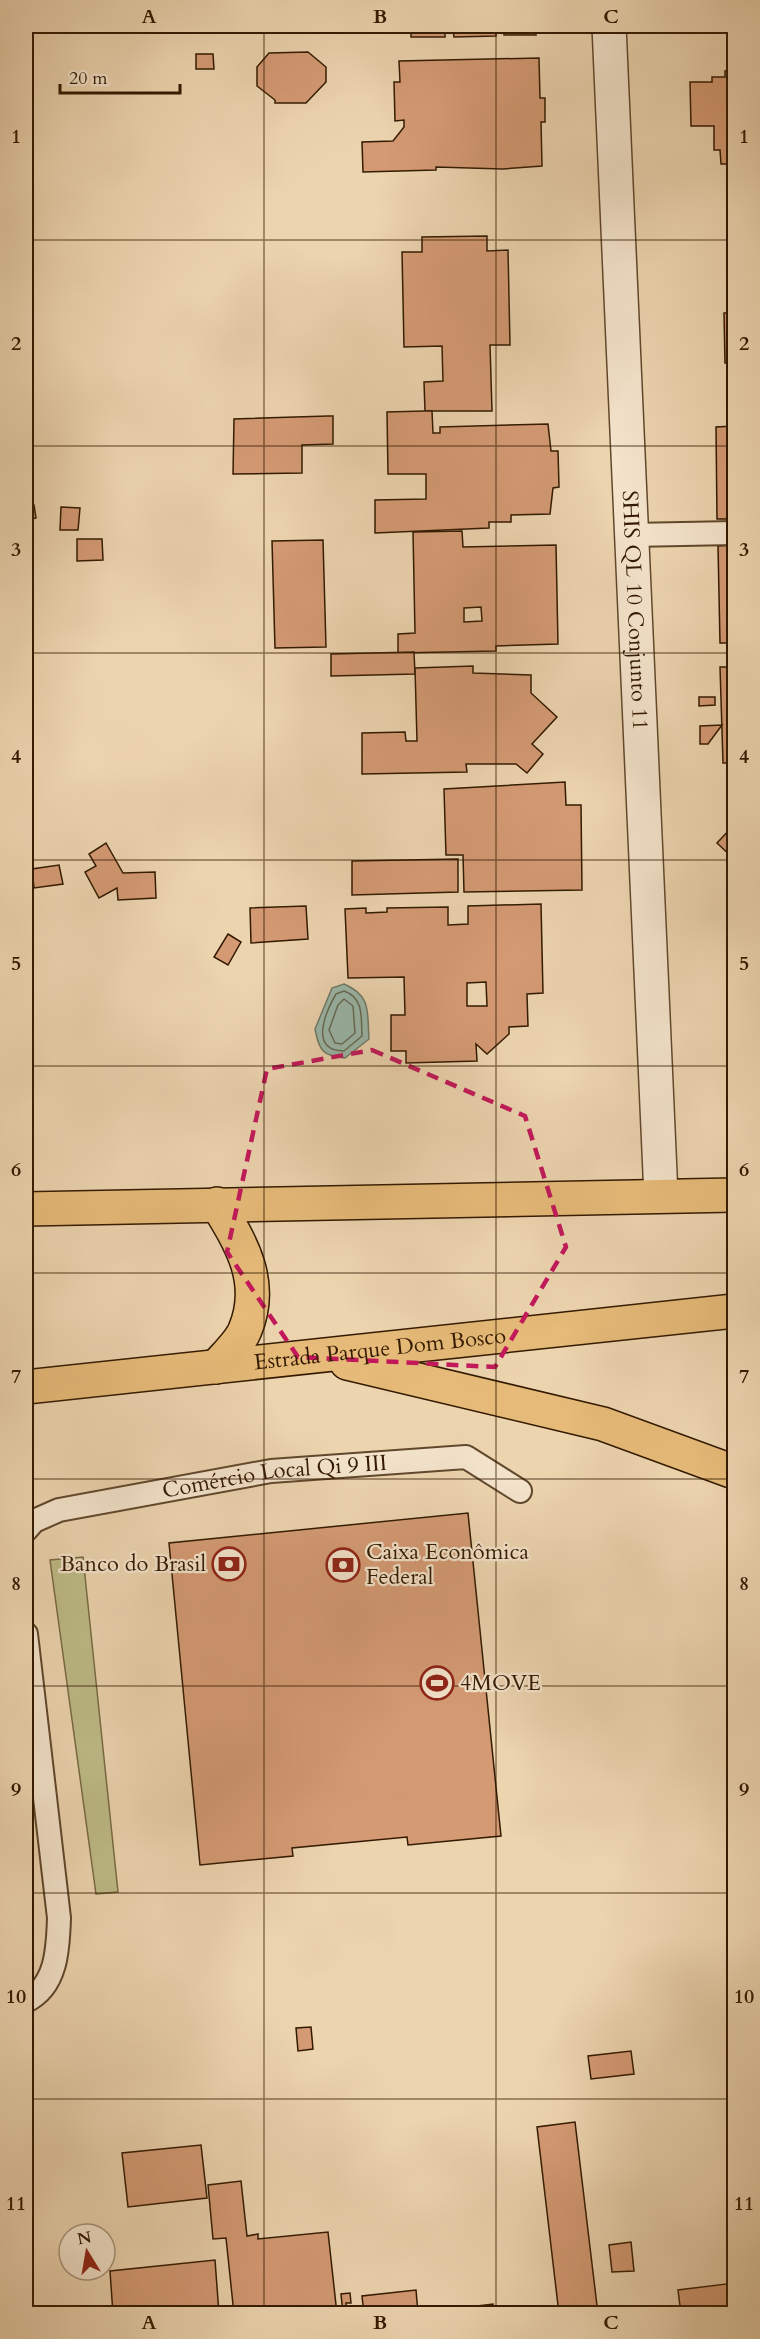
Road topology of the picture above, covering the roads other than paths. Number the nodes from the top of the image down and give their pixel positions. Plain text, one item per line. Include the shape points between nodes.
1 (609, 26) edge
2 (735, 533) edge
3 (632, 535) junction
4 (735, 1195) edge
5 (661, 1196) junction
6 (217, 1204) junction
7 (26, 1209) edge
8 (735, 1311) edge
9 (322, 1357) junction
10 (216, 1367) junction
11 (26, 1387) edge
12 (735, 1472) edge
13 (520, 1491) dead end
14 (26, 1530) edge
15 (26, 1634) edge
16 (26, 2001) edge

1 - 3 street, SHIS QL 10 Conjunto 11
2 - 3 lane
3 - 5 street, SHIS QL 10 Conjunto 11
4 - 5 main road
5 - 6 main road
6 - 7 main road
6 - 10 main road via 242,1245 251,1271 253,1302 245,1332
8 - 9 main road, Estrada Parque Dom Bosco
9 - 10 main road, Estrada Parque Dom Bosco
9 - 12 main road via 603,1424
10 - 11 main road, Estrada Parque Dom Bosco
13 - 14 lane, Comércio Local Qi 9 III via 466,1457 294,1470 59,1510 34,1521
15 - 16 lane via 59,1918 58,1944 48,1981

